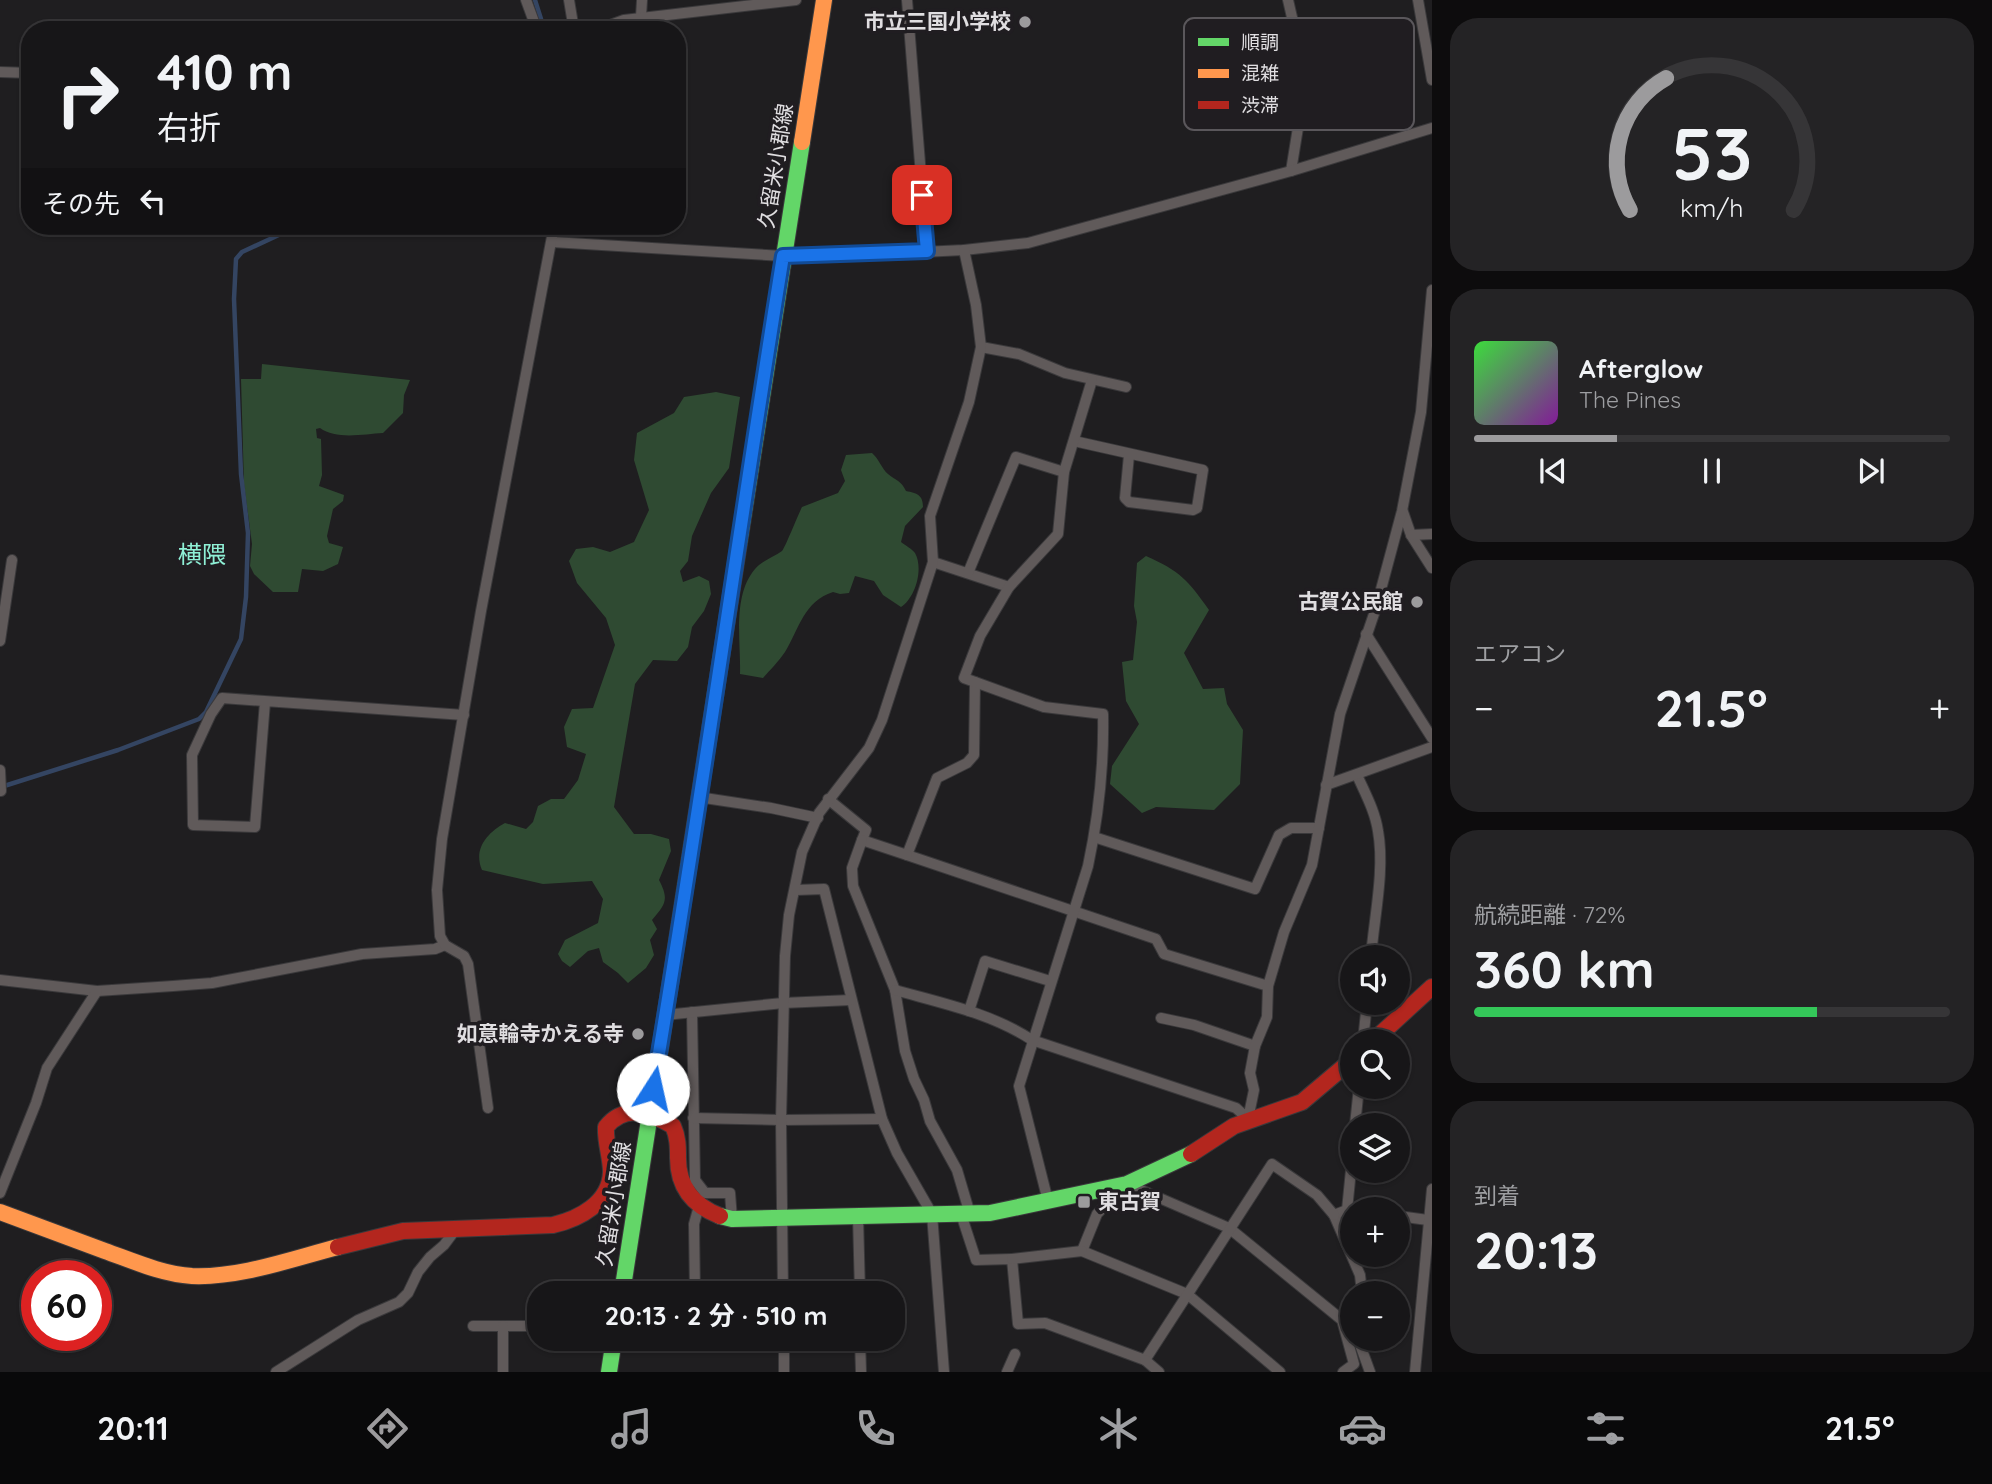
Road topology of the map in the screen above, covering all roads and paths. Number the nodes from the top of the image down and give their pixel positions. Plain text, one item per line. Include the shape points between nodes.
1 (526, 0) edge
2 (569, 0) edge
3 (642, 0) edge
4 (796, 0) edge
5 (824, 0) edge
6 (906, 0) edge
7 (1289, 0) edge
8 (1418, 0) edge
9 (641, 17) junction
10 (1293, 18) edge
11 (534, 21) edge
12 (572, 21) edge
13 (621, 21) edge
14 (0, 72) edge
15 (21, 73) edge
16 (1432, 80) edge
17 (1432, 128) edge
18 (1298, 130) edge
19 (1291, 170) junction
20 (553, 235) edge
21 (552, 242) junction
22 (964, 250) junction
23 (927, 251) junction
24 (783, 256) junction
25 (1432, 290) edge
26 (981, 347) junction
27 (1091, 380) junction
28 (1126, 387) dead end
29 (1074, 441) junction
30 (1129, 455) junction
31 (1064, 472) junction
32 (1402, 511) junction
33 (1432, 534) edge
34 (1411, 536) junction
35 (12, 560) dead end
36 (933, 562) junction
37 (1432, 568) edge
38 (968, 573) junction
39 (1009, 587) junction
40 (1366, 634) junction
41 (0, 641) edge
42 (975, 682) junction
43 (265, 702) junction
44 (464, 715) junction
45 (1432, 738) edge
46 (1432, 747) edge
47 (0, 770) edge
48 (1357, 775) junction
49 (1326, 785) junction
50 (1, 791) edge
51 (698, 797) junction
52 (828, 799) junction
53 (818, 818) junction
54 (1319, 828) junction
55 (1094, 836) junction
56 (862, 840) junction
57 (907, 855) junction
58 (796, 890) junction
59 (1072, 910) junction
60 (1372, 945) edge
61 (445, 946) junction
62 (0, 980) edge
63 (1050, 981) junction
64 (1268, 986) junction
65 (1432, 987) edge
66 (895, 990) junction
67 (97, 991) junction
68 (851, 1000) junction
69 (783, 1003) junction
70 (969, 1011) junction
71 (692, 1012) junction
72 (665, 1015) junction
73 (1161, 1017) dead end
74 (1386, 1029) edge
75 (1032, 1040) junction
76 (1255, 1046) junction
77 (1340, 1070) edge
78 (488, 1108) dead end
79 (649, 1114) junction
80 (693, 1118) junction
81 (882, 1119) junction
82 (1248, 1119) junction
83 (780, 1120) junction
84 (1121, 1186) junction
85 (1432, 1189) edge
86 (0, 1194) edge
87 (1048, 1201) junction
88 (699, 1206) junction
89 (0, 1212) edge
90 (1340, 1213) edge
91 (932, 1214) junction
92 (966, 1214) junction
93 (1334, 1215) junction
94 (858, 1216) junction
95 (782, 1218) junction
96 (1410, 1218) edge
97 (732, 1219) junction
98 (1428, 1220) junction
99 (1229, 1228) junction
100 (456, 1229) junction
101 (1082, 1251) junction
102 (1012, 1259) junction
103 (624, 1281) edge
104 (695, 1281) edge
105 (783, 1281) edge
106 (860, 1281) edge
107 (1361, 1281) edge
108 (1187, 1294) junction
109 (473, 1326) dead end
110 (503, 1326) junction
111 (527, 1326) edge
112 (612, 1351) edge
113 (784, 1351) edge
114 (860, 1351) edge
115 (1362, 1351) edge
116 (1015, 1354) dead end
117 (1145, 1360) junction
118 (276, 1372) edge
119 (503, 1372) edge
120 (609, 1372) edge
121 (784, 1372) edge
122 (861, 1372) edge
123 (944, 1372) edge
124 (1007, 1372) edge
125 (1159, 1372) edge
126 (1280, 1372) edge
127 (1343, 1372) edge
128 (1370, 1372) edge
129 (1415, 1372) edge

1 - 11 street
2 - 12 street
3 - 9 street
4 - 9 street
5 - 24 street, 久留米小郡線
6 - 23 street
7 - 10 street
8 - 16 street
9 - 13 street
14 - 15 street
17 - 19 street
18 - 19 street
19 - 22 street via 1028,243
20 - 21 street
21 - 24 street
21 - 44 street
22 - 23 street
22 - 26 street
23 - 24 street
24 - 51 street, 久留米小郡線
25 - 32 street via 1422,412
26 - 27 street via 1019,354
26 - 36 street via 969,402 930,516
27 - 28 street
27 - 29 street
29 - 30 street
29 - 31 street
30 - 30 street via 1203,470 1197,508 1129,502 1125,498
31 - 38 street via 1016,457
31 - 39 street via 1058,534
32 - 34 street
32 - 40 street
33 - 34 street
34 - 37 street
35 - 41 street
36 - 38 street
36 - 52 street via 882,720 869,748
38 - 39 street
39 - 42 street via 980,636 964,678
40 - 45 street
40 - 49 street via 1340,714
42 - 55 street via 1044,707 1103,714
42 - 57 street via 974,755 937,778
43 - 43 street via 222,698 211,714 192,755 192,825 255,827
43 - 44 street
44 - 61 street via 437,891 440,936
46 - 48 street
47 - 50 street
48 - 49 street
48 - 60 street via 1378,831 1380,863
49 - 54 street
51 - 53 street
51 - 72 street, 久留米小郡線
52 - 53 street
52 - 56 street via 866,830
53 - 58 street via 802,852
54 - 55 street via 1291,828 1279,835 1255,889
54 - 64 street via 1312,865
55 - 59 street
56 - 57 street
56 - 66 street via 852,868 853,886
57 - 59 street
58 - 68 street via 824,889
58 - 69 street via 789,915
59 - 63 street
59 - 64 street via 1157,939 1164,954
61 - 67 street via 362,954 212,983
61 - 78 street via 464,956 468,964
62 - 67 street
63 - 70 street via 985,961
63 - 75 street
64 - 76 street via 1267,1017
65 - 74 street
66 - 70 street
66 - 92 street via 905,1051 930,1121 957,1170
67 - 86 street via 47,1068
68 - 69 street
68 - 81 street
69 - 71 street
69 - 83 street
70 - 75 street
71 - 72 street
71 - 80 street
72 - 79 street, 久留米小郡線
73 - 76 street
75 - 82 street via 1236,1108
75 - 87 street via 1019,1086
76 - 82 street
77 - 82 street via 1302,1102
79 - 88 street via 676,1130 680,1178
79 - 100 street via 628,1111 611,1119 606,1127 610,1178 597,1203 584,1214 553,1225
79 - 103 street, 久留米小郡線
80 - 83 street
80 - 97 street via 695,1180 705,1193 730,1193
81 - 83 street
81 - 91 street
82 - 84 street via 1186,1158
83 - 95 street
84 - 87 street
84 - 99 street
84 - 101 street via 1097,1214
85 - 98 street
87 - 92 street
88 - 97 street
88 - 104 street via 694,1224
89 - 100 street via 136,1263 192,1276 260,1267 403,1231
90 - 93 street
91 - 92 street
91 - 94 street
91 - 123 street
92 - 102 street via 976,1260
93 - 99 street via 1317,1195 1272,1164
93 - 107 street
94 - 95 street
94 - 106 street
95 - 97 street
95 - 105 street
96 - 98 street
98 - 129 street
99 - 108 street
99 - 127 street via 1342,1320 1354,1364
100 - 118 street via 399,1303 358,1320
101 - 102 street
101 - 108 street
102 - 117 street via 1018,1324 1045,1323
108 - 117 street
108 - 126 street
109 - 110 street
110 - 111 street
110 - 119 street
112 - 120 street
113 - 121 street
114 - 122 street
115 - 128 street
116 - 124 street
117 - 125 street

